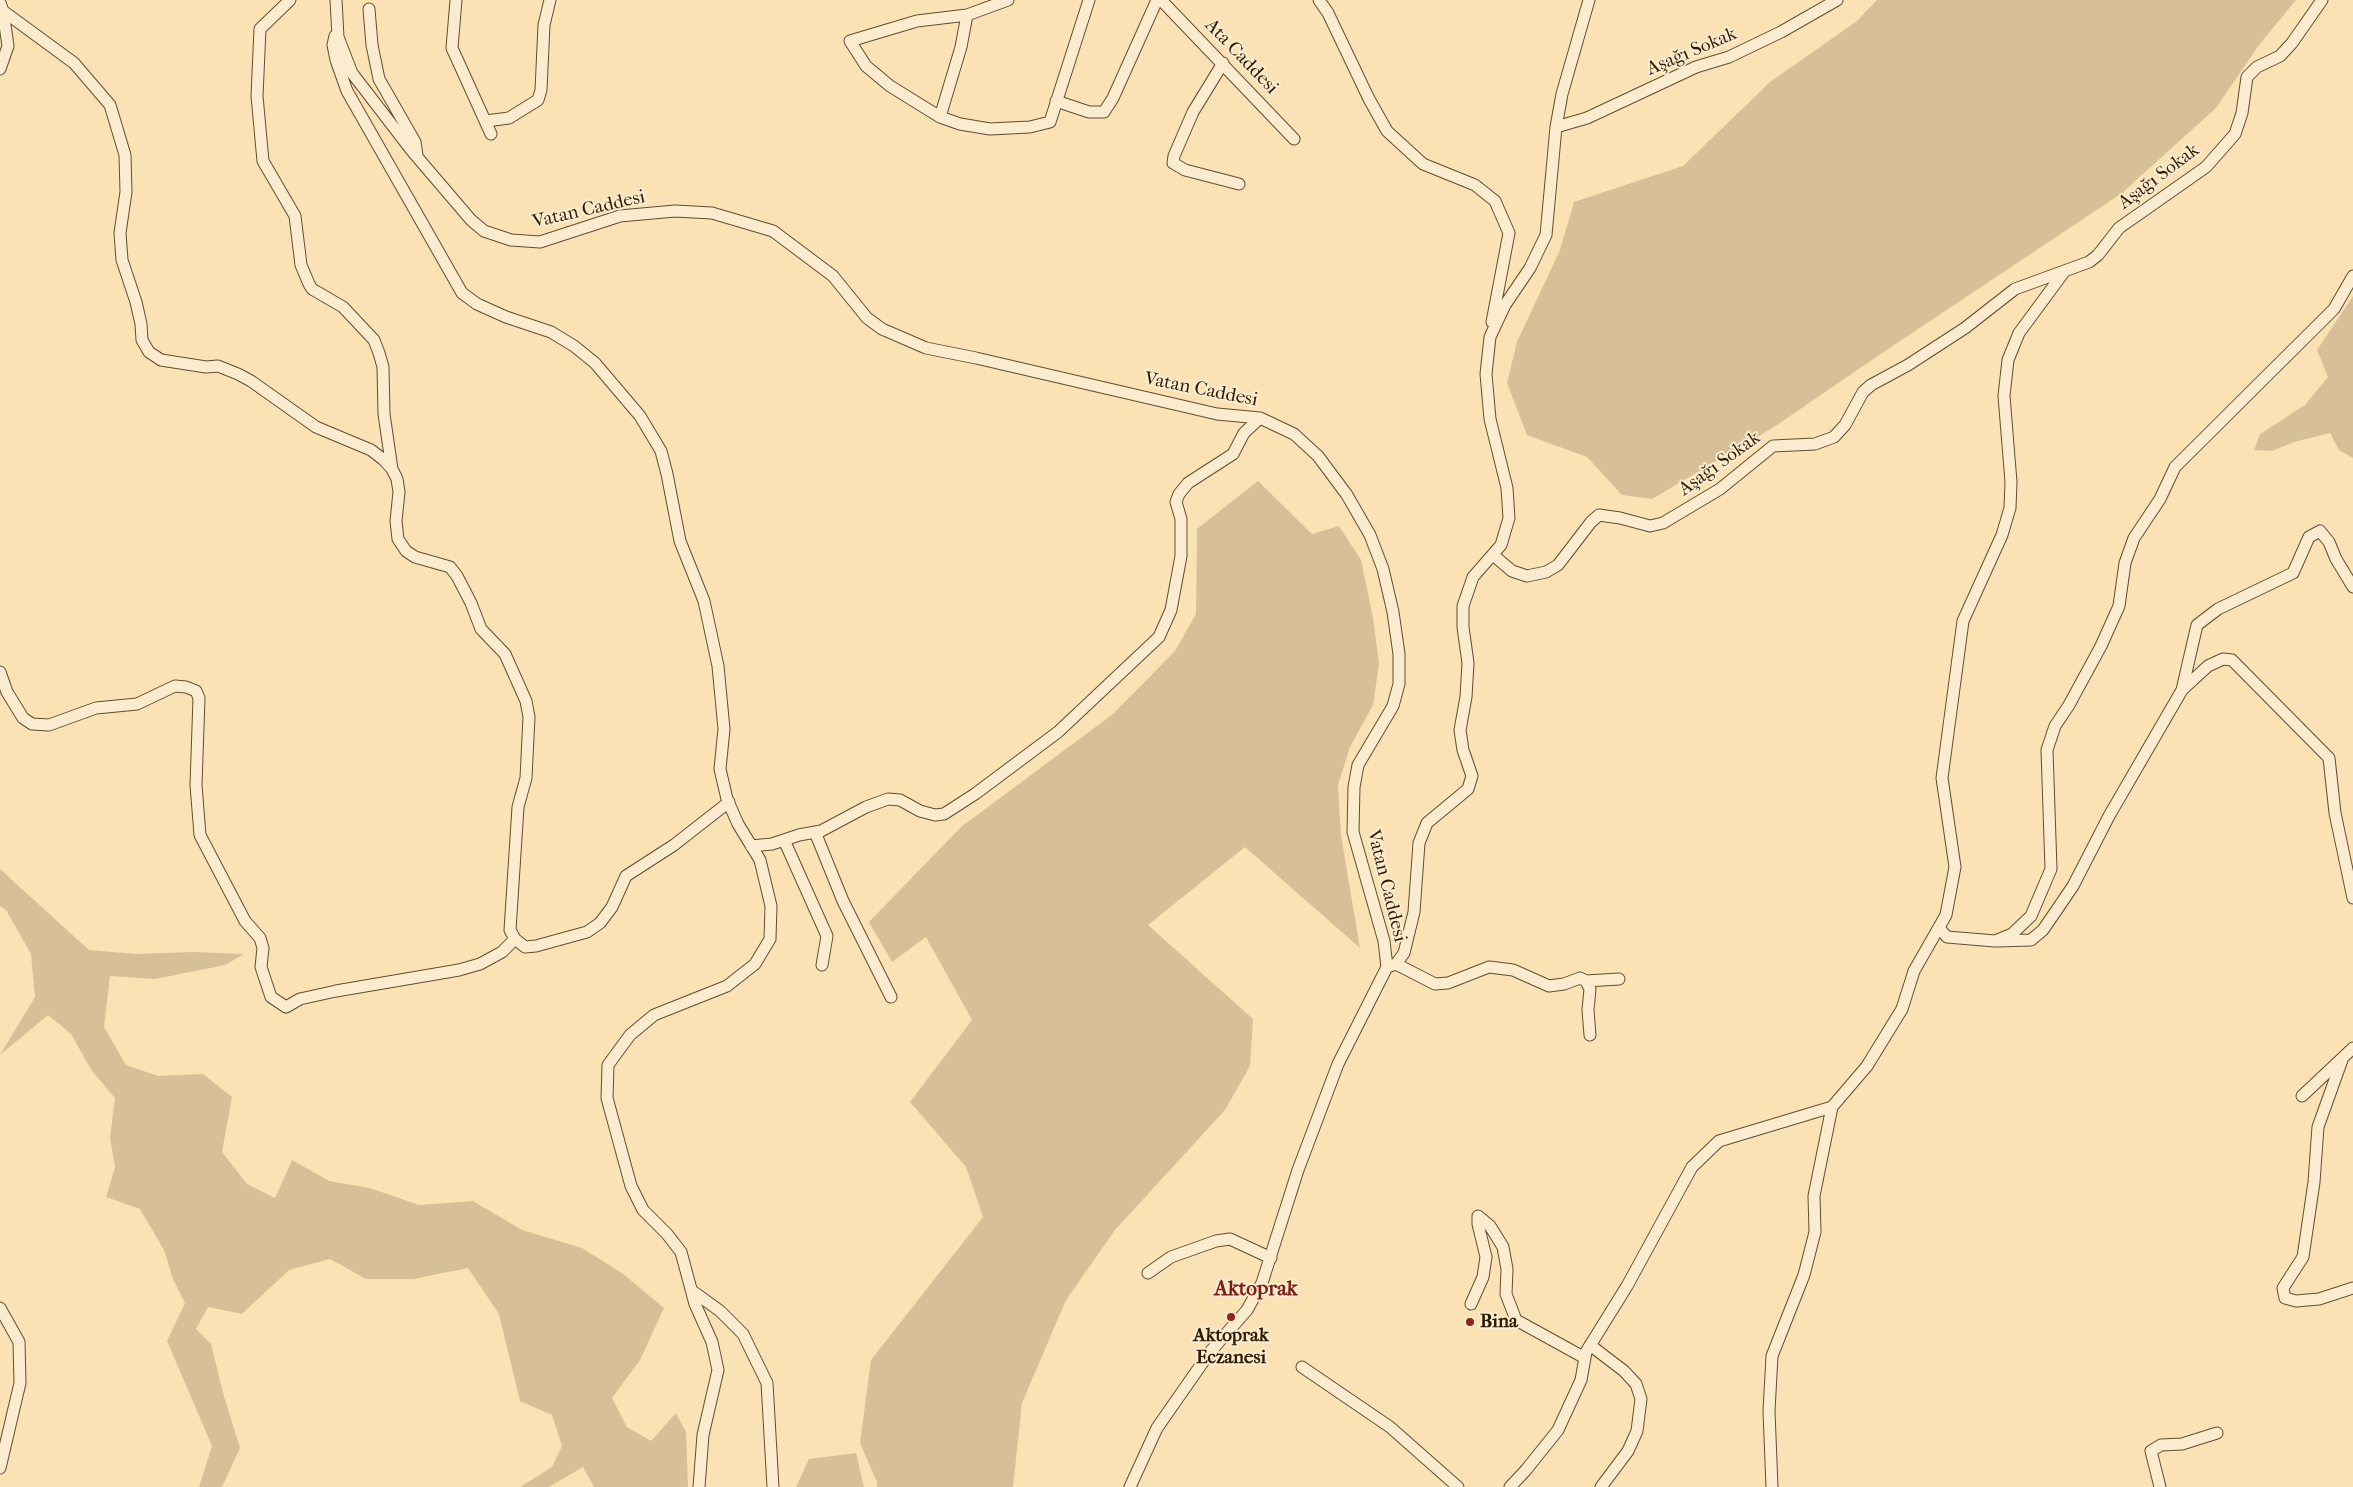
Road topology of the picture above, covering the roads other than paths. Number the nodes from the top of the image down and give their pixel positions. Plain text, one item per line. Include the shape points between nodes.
1 (290, 0) edge
2 (336, 0) edge
3 (456, 0) edge
4 (550, 0) edge
5 (1008, 0) edge
6 (1089, 0) edge
7 (1157, 0) edge
8 (1161, 0) edge
9 (1319, 0) edge
10 (1589, 0) edge
11 (1838, 0) edge
12 (2322, 0) edge
13 (2, 7) edge
14 (369, 9) dead end
15 (967, 15) junction
16 (337, 22) junction
17 (1223, 63) junction
18 (0, 69) edge
19 (1056, 100) junction
20 (940, 117) junction
21 (486, 121) junction
22 (1556, 128) junction
23 (491, 134) dead end
24 (1294, 139) dead end
25 (417, 157) junction
26 (1239, 184) dead end
27 (2064, 272) junction
28 (2353, 276) edge
29 (1490, 336) junction
30 (1260, 418) junction
31 (392, 469) junction
32 (1493, 555) junction
33 (2353, 587) edge
34 (0, 672) edge
35 (2182, 690) junction
36 (728, 802) junction
37 (815, 832) junction
38 (784, 840) junction
39 (751, 846) junction
40 (2353, 898) edge
41 (1940, 930) junction
42 (515, 939) junction
43 (1995, 941) junction
44 (822, 965) dead end
45 (1392, 966) junction
46 (1619, 979) dead end
47 (1586, 981) junction
48 (891, 997) dead end
49 (1590, 1035) dead end
50 (2353, 1048) edge
51 (2342, 1060) junction
52 (2302, 1096) dead end
53 (1832, 1107) junction
54 (1271, 1258) junction
55 (1148, 1273) dead end
56 (2353, 1288) edge
57 (692, 1290) junction
58 (1471, 1304) dead end
59 (0, 1308) edge
60 (1590, 1345) junction
61 (1585, 1358) junction
62 (1302, 1367) dead end
63 (2217, 1433) dead end
64 (0, 1468) edge
65 (699, 1487) edge
66 (773, 1487) edge
67 (1130, 1487) edge
68 (1458, 1487) edge
69 (1510, 1487) edge
70 (1601, 1487) edge
71 (1772, 1487) edge
72 (2160, 1487) edge

1 - 31 street via 260,29 257,96 263,161 295,216 301,265 312,289 343,307 374,340 382,367 384,414
2 - 16 street, Vatan Caddesi
3 - 21 street via 452,48
4 - 21 street via 544,25 538,100 509,118
5 - 15 street
6 - 19 street
7 - 19 street via 1104,112 1089,112
8 - 17 street, Ata Caddesi
9 - 29 street via 1387,132 1423,164 1475,184 1495,201 1509,233
10 - 22 street via 1562,94
11 - 22 street, Aşağı Sokak via 1730,58 1696,67 1586,118
12 - 27 street, Aşağı Sokak via 2280,56 2257,66 2247,77 2242,113 2235,134 2206,167 2119,228 2094,258
13 - 18 street via 8,46
13 - 31 street via 74,63 110,105 124,155 126,192 120,233 122,260 136,302 142,340 149,352 161,360 218,366 244,377 316,427 371,450
14 - 25 street via 379,79 412,136
15 - 20 street
15 - 20 street via 917,21 850,41 866,66 890,86
16 - 25 street, Vatan Caddesi via 338,37 352,73
16 - 36 street via 333,45 348,91 462,292 477,304 551,332 595,363 640,416 661,452 680,541 704,601 718,666 724,729 720,769
17 - 24 street, Ata Caddesi
17 - 26 street via 1193,112 1173,163 1185,170
19 - 20 street via 1050,122 1030,127 990,129
21 - 23 street
22 - 29 street via 1546,235
25 - 30 street, Vatan Caddesi via 471,220 497,236 540,242 620,216 675,211 712,212 773,231 833,276 867,318 882,329 926,348 1216,414
27 - 32 street, Aşağı Sokak via 2015,289 1965,328 1871,385 1834,437 1815,444 1773,446 1720,489 1663,523 1650,526 1599,515 1558,565 1536,576 1512,570
27 - 41 street, Aşağı Sokak via 2019,333 2008,360 2004,396 2010,508 2002,535 1963,622 1942,778 1955,867
28 - 43 street via 2334,309 2175,466 2160,499 2134,538 2125,563 2119,606 2070,704 2054,726 2047,750 2051,869 2031,916 2012,934
29 - 32 street via 1486,374 1490,419 1506,488 1509,518 1501,545
30 - 37 street via 1244,433 1233,454 1188,483 1179,494 1176,502 1181,519 1182,556 1171,610 1159,637 1116,679 1058,732 944,814 920,811 900,800 888,799
30 - 45 street, Vatan Caddesi via 1294,434 1318,456 1347,495 1370,536 1383,569 1399,654 1399,684 1393,706 1358,765 1353,807 1354,832
31 - 42 street via 399,492 398,539 415,558 450,567 471,603 481,629 505,654 526,701 528,750 526,778 518,807 510,930
32 - 45 street via 1473,577 1463,606 1468,663 1460,730 1472,776 1468,789 1427,823 1418,843 1414,912 1404,953
33 - 35 street via 2320,531 2309,537 2293,573 2218,609 2198,625
34 - 42 street via 22,718 32,724 49,726 96,708 137,704 175,686 186,686 196,691 199,698 196,785 200,835 245,921 260,938 262,968 271,997 286,1007 300,999 336,991 480,964 502,952
35 - 40 street via 2208,666 2223,659 2232,660 2330,758 2335,813
35 - 43 street via 2109,816 2073,886 2043,930 2031,940
36 - 39 street
36 - 42 street via 674,845 626,876 612,907 588,932 536,946 525,947
37 - 38 street
37 - 48 street via 843,901
38 - 39 street
38 - 44 street via 828,936
39 - 57 street via 760,860 771,906 770,939 755,964 727,986 654,1015 630,1035 608,1065 607,1098 631,1186 643,1210 681,1252
41 - 43 street via 1947,937
41 - 53 street, Aşağı Sokak via 1914,971 1902,1009 1867,1066
45 - 47 street via 1435,984 1448,984 1489,967 1513,970 1549,986 1580,978
45 - 54 street, Vatan Caddesi via 1338,1064 1298,1170
46 - 47 street
47 - 49 street via 1590,989
50 - 51 street
51 - 52 street
51 - 56 street via 2318,1127 2303,1258 2283,1288 2285,1298 2296,1301 2319,1299
53 - 60 street via 1719,1141 1692,1167
53 - 71 street via 1814,1196 1815,1232 1804,1275 1772,1356 1769,1411
54 - 55 street via 1230,1239 1171,1257
54 - 67 street, Vatan Caddesi via 1247,1310 1210,1352 1157,1428
57 - 65 street via 712,1342 718,1370 703,1434
57 - 66 street via 743,1334 767,1383
58 - 61 street via 1483,1277 1486,1257 1478,1216 1490,1226 1503,1247 1507,1269 1506,1294 1516,1320
59 - 64 street via 19,1342 20,1383
60 - 61 street
60 - 70 street via 1636,1384 1641,1399 1637,1431 1628,1452
61 - 69 street via 1582,1380 1558,1430
62 - 68 street via 1390,1427
63 - 72 street via 2182,1444 2161,1445 2151,1451

